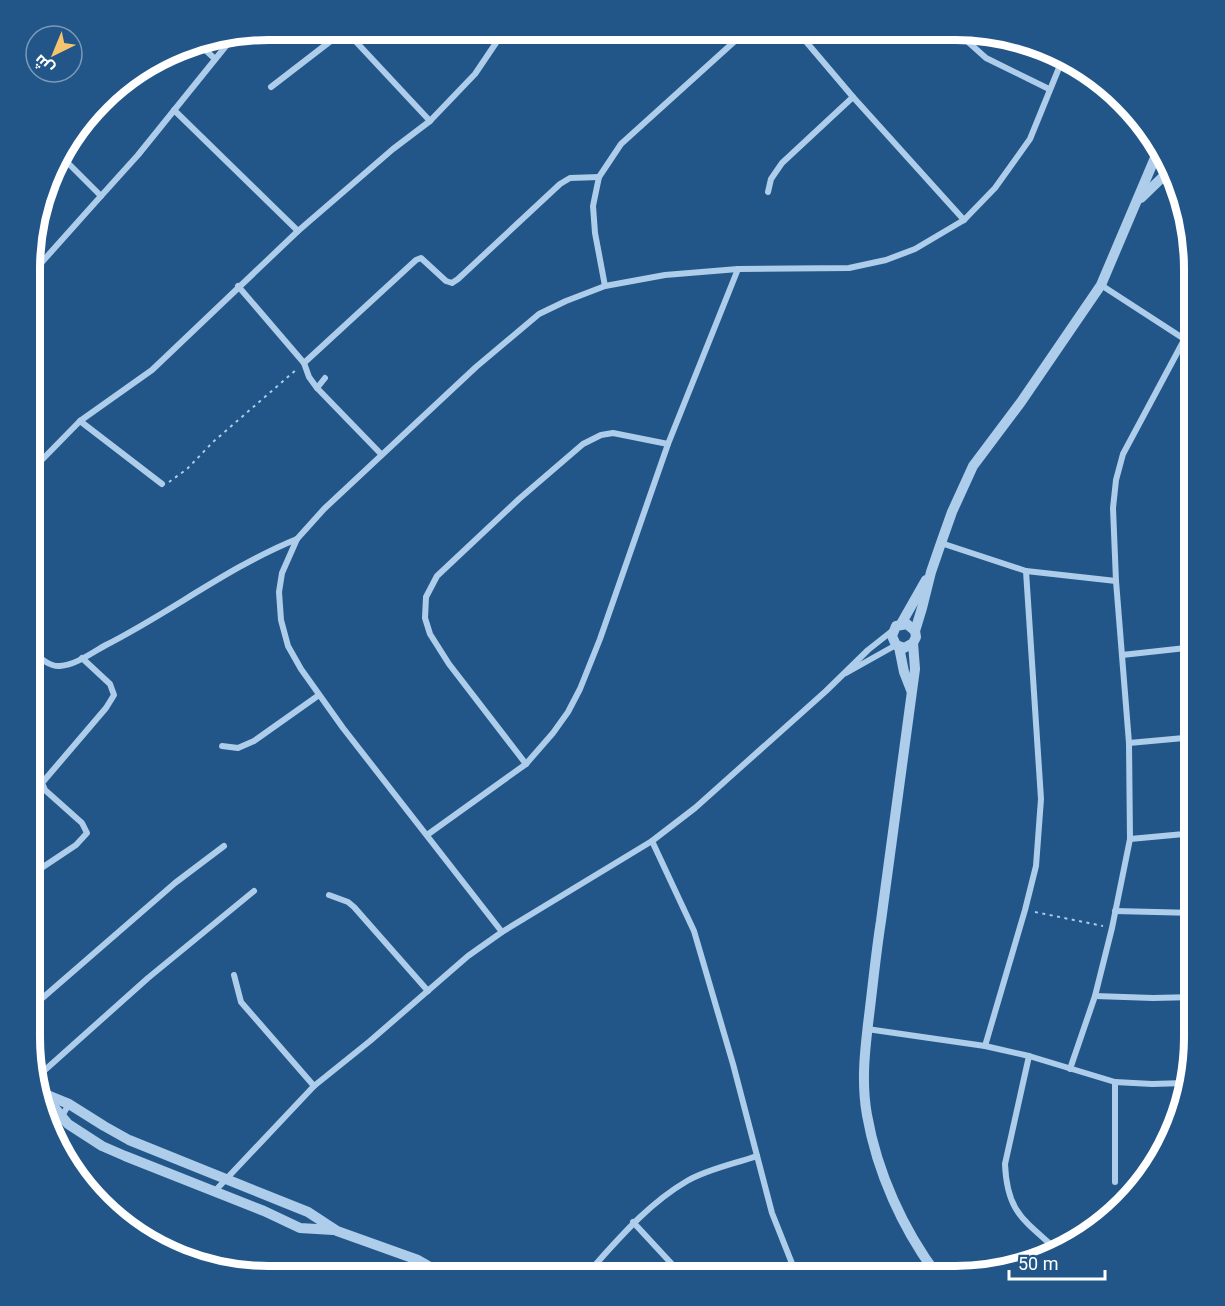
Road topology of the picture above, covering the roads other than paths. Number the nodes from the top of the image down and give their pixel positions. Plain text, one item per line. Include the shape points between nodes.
1 (332, 40) edge
2 (354, 40) edge
3 (498, 40) edge
4 (736, 40) edge
5 (804, 40) edge
6 (967, 41) edge
7 (227, 45) edge
8 (205, 50) edge
9 (215, 59) junction
10 (1060, 65) edge
11 (271, 87) dead end
12 (1049, 89) junction
13 (853, 97) junction
14 (174, 110) junction
15 (430, 121) junction
16 (1156, 158) edge
17 (67, 162) edge
18 (1164, 175) edge
19 (599, 177) junction
20 (768, 192) dead end
21 (101, 195) junction
22 (1135, 204) junction
23 (964, 220) junction
24 (298, 231) junction
25 (40, 264) edge
26 (738, 269) junction
27 (1101, 285) junction
28 (238, 286) junction
29 (605, 286) junction
30 (1184, 340) joint
31 (304, 363) junction
32 (325, 378) dead end
33 (317, 388) junction
34 (80, 422) junction
35 (668, 444) junction
36 (381, 454) junction
37 (40, 462) edge
38 (162, 484) road end
39 (297, 539) junction
40 (941, 543) junction
41 (1026, 571) junction
42 (931, 572) junction
43 (1116, 581) junction
44 (897, 627) junction
45 (915, 631) junction
46 (913, 643) junction
47 (898, 646) junction
48 (1184, 648) edge
49 (1122, 655) junction
50 (40, 658) edge
51 (82, 658) junction
52 (840, 676) junction
53 (912, 693) junction
54 (319, 695) junction
55 (1184, 739) edge
56 (1129, 743) junction
57 (222, 746) dead end
58 (526, 764) junction
59 (1184, 833) edge
60 (427, 835) junction
61 (1130, 839) junction
62 (652, 841) junction
63 (224, 846) dead end
64 (40, 869) edge
65 (254, 891) dead end
66 (329, 895) dead end
67 (1115, 911) junction
68 (1184, 913) edge
69 (502, 932) junction
70 (234, 975) dead end
71 (428, 991) junction
72 (1095, 996) junction
73 (1184, 997) edge
74 (40, 1000) edge
75 (867, 1029) junction
76 (985, 1046) junction
77 (1029, 1056) junction
78 (1070, 1069) junction
79 (43, 1072) edge
80 (1115, 1082) junction
81 (1180, 1083) edge
82 (314, 1086) junction
83 (48, 1094) edge
84 (50, 1103) edge
85 (69, 1104) junction
86 (61, 1116) junction
87 (58, 1123) edge
88 (757, 1156) junction
89 (225, 1179) junction
90 (1115, 1182) dead end
91 (213, 1192) junction
92 (633, 1222) junction
93 (337, 1231) junction
94 (1051, 1244) edge
95 (418, 1260) junction
96 (414, 1266) edge
97 (429, 1266) edge
98 (593, 1266) edge
99 (675, 1266) edge
100 (793, 1266) edge
101 (932, 1266) edge

1 - 11 street
2 - 15 street
3 - 15 street via 475,75
4 - 19 street via 621,144
5 - 13 street
6 - 12 street via 986,58
7 - 9 street
8 - 9 street
9 - 14 street
10 - 12 street
12 - 23 street via 1030,139 995,189
13 - 20 street via 782,163
13 - 23 street
14 - 21 street
14 - 24 street
15 - 24 street
16 - 22 street
17 - 21 street
18 - 22 street
19 - 29 street via 593,206
19 - 31 street via 570,178 560,184 452,283 421,258 416,260
21 - 25 street
22 - 27 street
23 - 26 street via 915,249 886,260 849,268
24 - 28 street
26 - 29 street via 666,275
26 - 35 street
27 - 30 street
27 - 40 street via 973,466
28 - 31 street
28 - 34 street via 152,370
29 - 36 street via 539,314
30 - 43 street via 1123,454 1113,508
31 - 33 street
32 - 33 street
33 - 36 street
34 - 37 street
34 - 38 street
35 - 58 street via 580,689 558,726
35 - 58 street via 613,434 583,444 437,576 426,597 425,618 430,634
36 - 39 street
39 - 51 street via 272,549
39 - 54 street via 282,573 281,620 288,646
40 - 41 street
40 - 42 street
41 - 43 street
41 - 76 street via 1041,799 1036,866
42 - 44 street
42 - 45 street
43 - 49 street
44 - 45 street via 912,627
44 - 47 street via 892,636
44 - 52 street
45 - 46 street
46 - 47 street via 904,648
46 - 53 street
47 - 52 street
47 - 53 street
48 - 49 street
49 - 56 street
50 - 51 street via 53,666
51 - 64 street via 110,684 114,694 42,783 87,833
52 - 62 street via 695,808
53 - 75 street
54 - 57 street via 254,741 238,748
54 - 60 street
55 - 56 street
56 - 61 street
58 - 60 street
59 - 61 street
60 - 69 street
61 - 67 street
62 - 69 street
62 - 88 street via 694,931
63 - 74 street via 175,883
65 - 79 street
66 - 71 street via 354,907
67 - 68 street
67 - 72 street
69 - 71 street
70 - 82 street via 241,1002
71 - 82 street
72 - 73 street
72 - 78 street
75 - 76 street
75 - 101 street via 864,1086 878,1160 915,1242
76 - 77 street
77 - 78 street
77 - 94 street via 1005,1164 1005,1181 1016,1211
78 - 80 street
80 - 81 street
80 - 90 street
82 - 89 street
83 - 85 street
84 - 86 street
85 - 86 street
85 - 89 street via 129,1140
86 - 87 street
86 - 91 street via 102,1146
88 - 92 street via 688,1180
88 - 100 street via 772,1213
89 - 91 street
89 - 93 street via 308,1212
91 - 93 street via 300,1228
92 - 98 street
92 - 99 street
93 - 95 street
95 - 96 street
95 - 97 street

